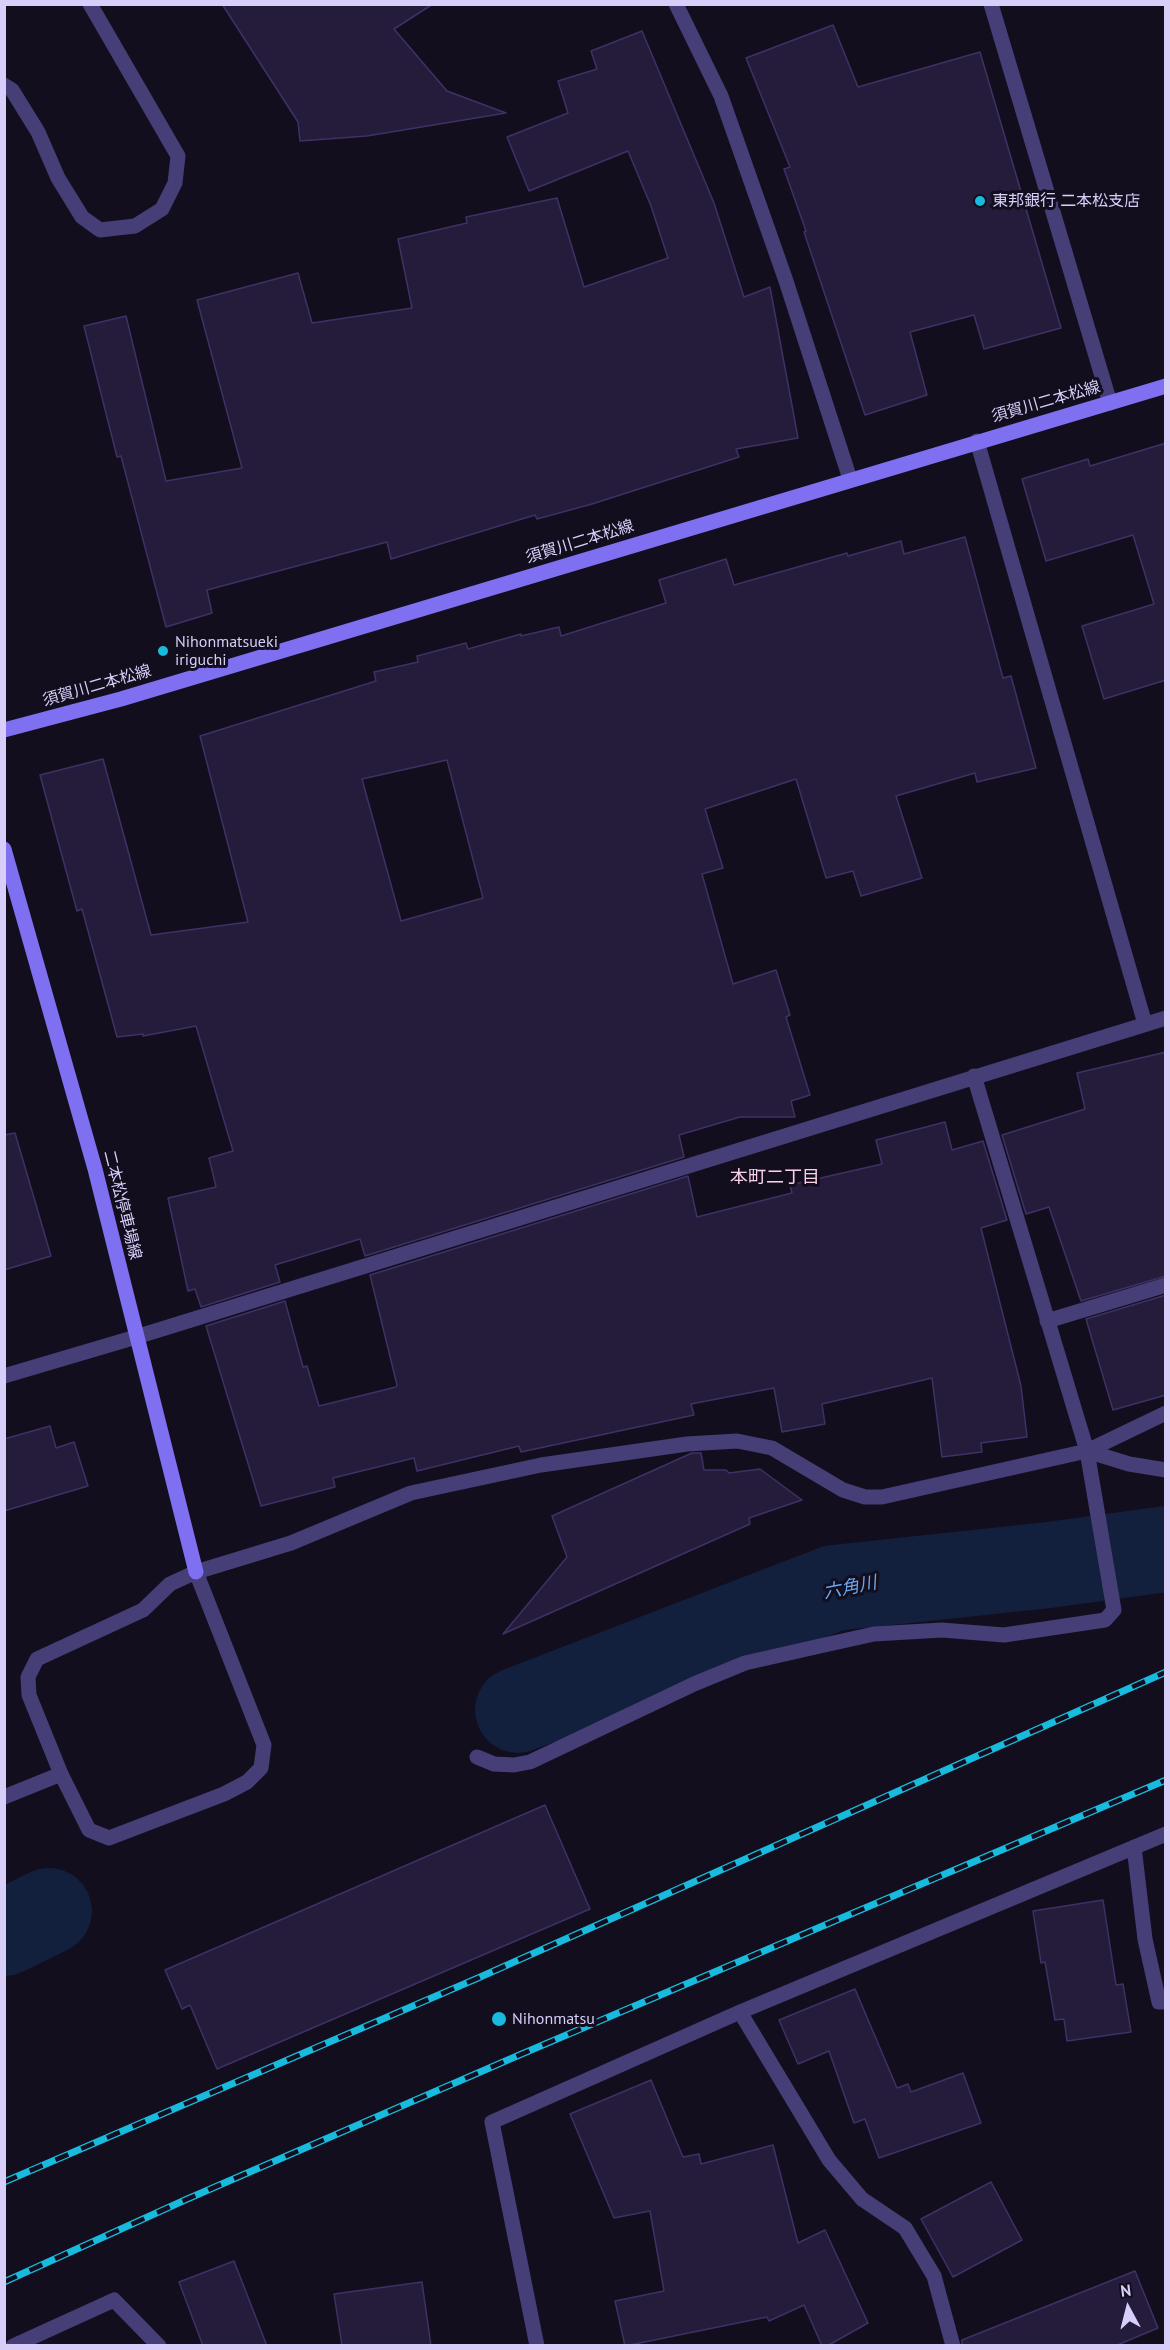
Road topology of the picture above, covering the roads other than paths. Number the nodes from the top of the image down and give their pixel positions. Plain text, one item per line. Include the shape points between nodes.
1 (90, 4) edge
2 (676, 4) edge
3 (991, 4) edge
4 (4, 85) edge
5 (1166, 386) edge
6 (1110, 403) junction
7 (977, 441) junction
8 (849, 479) junction
9 (4, 730) edge
10 (4, 849) edge
11 (1166, 1018) edge
12 (1145, 1024) junction
13 (974, 1076) junction
14 (1166, 1285) edge
15 (1047, 1321) junction
16 (136, 1337) junction
17 (4, 1376) edge
18 (1166, 1413) edge
19 (1087, 1451) junction
20 (1166, 1470) edge
21 (196, 1572) junction
22 (477, 1757) dead end
23 (61, 1774) junction
24 (4, 1797) edge
25 (1166, 1834) edge
26 (1134, 1847) junction
27 (1166, 2002) edge
28 (740, 2012) junction
29 (13, 2346) edge
30 (159, 2346) edge
31 (537, 2346) edge
32 (953, 2346) edge

1 - 4 street via 178,156 176,183 162,209 135,226 100,230 82,217 58,178 38,132 12,90
2 - 8 street via 721,96 786,281
3 - 6 street
5 - 6 main road, 須賀川二本松線
6 - 7 main road, 須賀川二本松線
7 - 8 main road, 須賀川二本松線
7 - 12 street
8 - 9 main road, 須賀川二本松線 via 121,699
10 - 16 main road, 二本松停車場線 via 94,1169
11 - 12 street
12 - 13 street
13 - 15 street
13 - 16 street
14 - 15 street
15 - 19 street
16 - 17 street
16 - 21 main road, 二本松停車場線
18 - 19 street
19 - 20 street
19 - 21 street via 864,1497 843,1490 772,1448 737,1441 687,1444 541,1465 411,1493 291,1543
19 - 22 street via 1114,1610 1105,1620 1004,1635 942,1630 874,1634 777,1655 694,1684 530,1762 494,1764
21 - 23 street via 170,1584 143,1610 37,1659 28,1677 29,1695
21 - 23 street via 264,1745 261,1768 247,1782 224,1794 109,1838 89,1830
23 - 24 street
25 - 26 street
26 - 27 street via 1145,1939 1159,2002
26 - 28 street
28 - 31 street via 492,2122
28 - 32 street via 829,2160 862,2199 905,2228 934,2276
29 - 30 street via 114,2300

